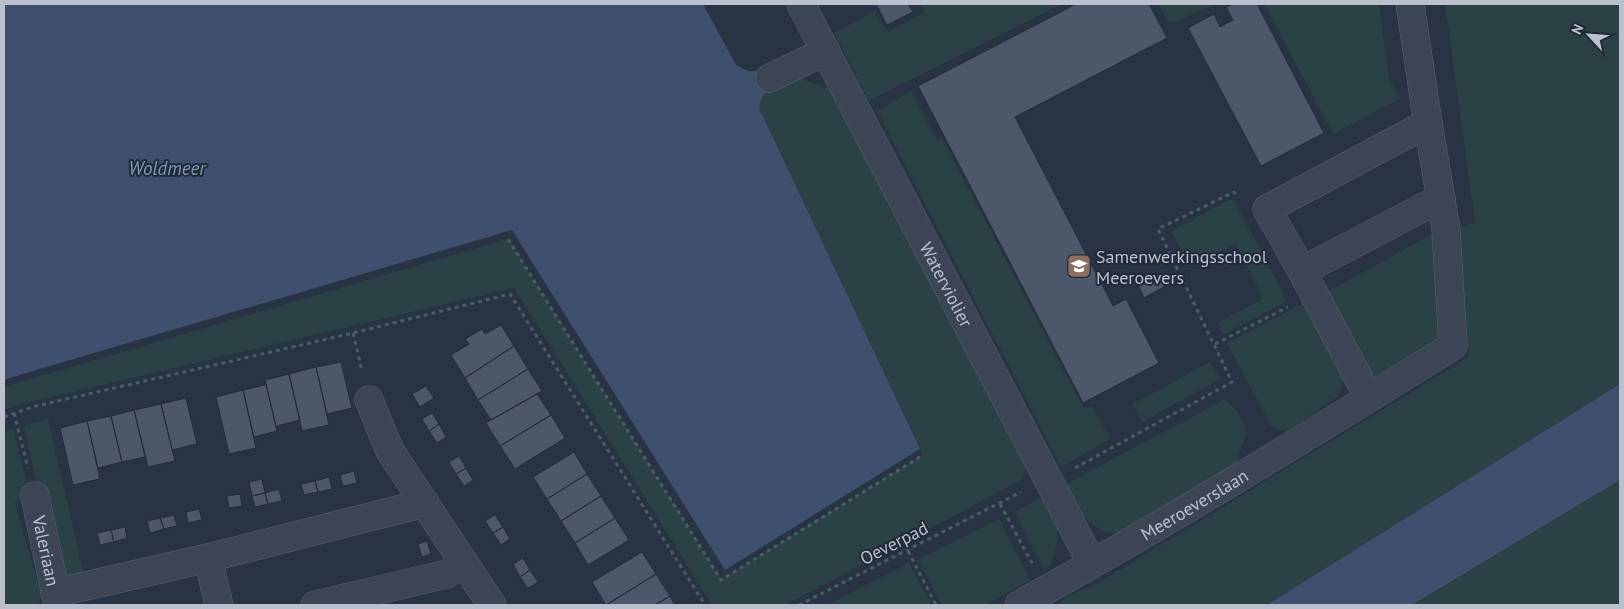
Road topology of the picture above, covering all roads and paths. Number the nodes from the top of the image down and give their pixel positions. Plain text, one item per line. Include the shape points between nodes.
1 (801, 4) edge
2 (1410, 4) edge
3 (826, 51) junction
4 (770, 78) dead end
5 (1428, 124) junction
6 (1441, 198) junction
7 (1243, 205) dead end
8 (508, 239) dead end
9 (1302, 271) junction
10 (1290, 306) dead end
11 (352, 333) dead end
12 (1215, 344) junction
13 (1369, 398) junction
14 (369, 400) joint
15 (14, 413) dead end
16 (923, 455) dead end
17 (1048, 477) junction
18 (35, 496) joint
19 (425, 502) junction
20 (908, 551) junction
21 (208, 558) junction
22 (464, 562) junction
23 (1092, 564) junction
24 (1046, 590) junction
25 (56, 599) edge
26 (219, 605) edge
27 (315, 605) edge
28 (492, 605) edge
29 (799, 605) edge
30 (936, 605) edge
31 (1019, 605) edge

1 - 3 street, Waterviolier
2 - 5 street
3 - 4 street
3 - 17 street, Waterviolier
5 - 6 street
5 - 9 street via 1267,210
6 - 9 street
6 - 13 street, Meeroeverslaan via 1453,346
7 - 12 path via 1234,192 1158,229
8 - 16 path via 721,580
9 - 13 street
10 - 12 path
11 - 14 path
12 - 17 path via 1232,382 1070,471
13 - 23 street, Meeroeverslaan
14 - 19 street via 390,451
15 - 18 path
17 - 23 street, Waterviolier
18 - 25 street, Valeriaan
19 - 21 street
19 - 22 street
20 - 24 path, Oeverpad via 1000,504
20 - 29 path, Oeverpad
20 - 30 path
21 - 25 street
21 - 26 street
22 - 27 street via 447,574
22 - 28 street
23 - 24 street, Meeroeverslaan
24 - 31 street, Meeroeverslaan

